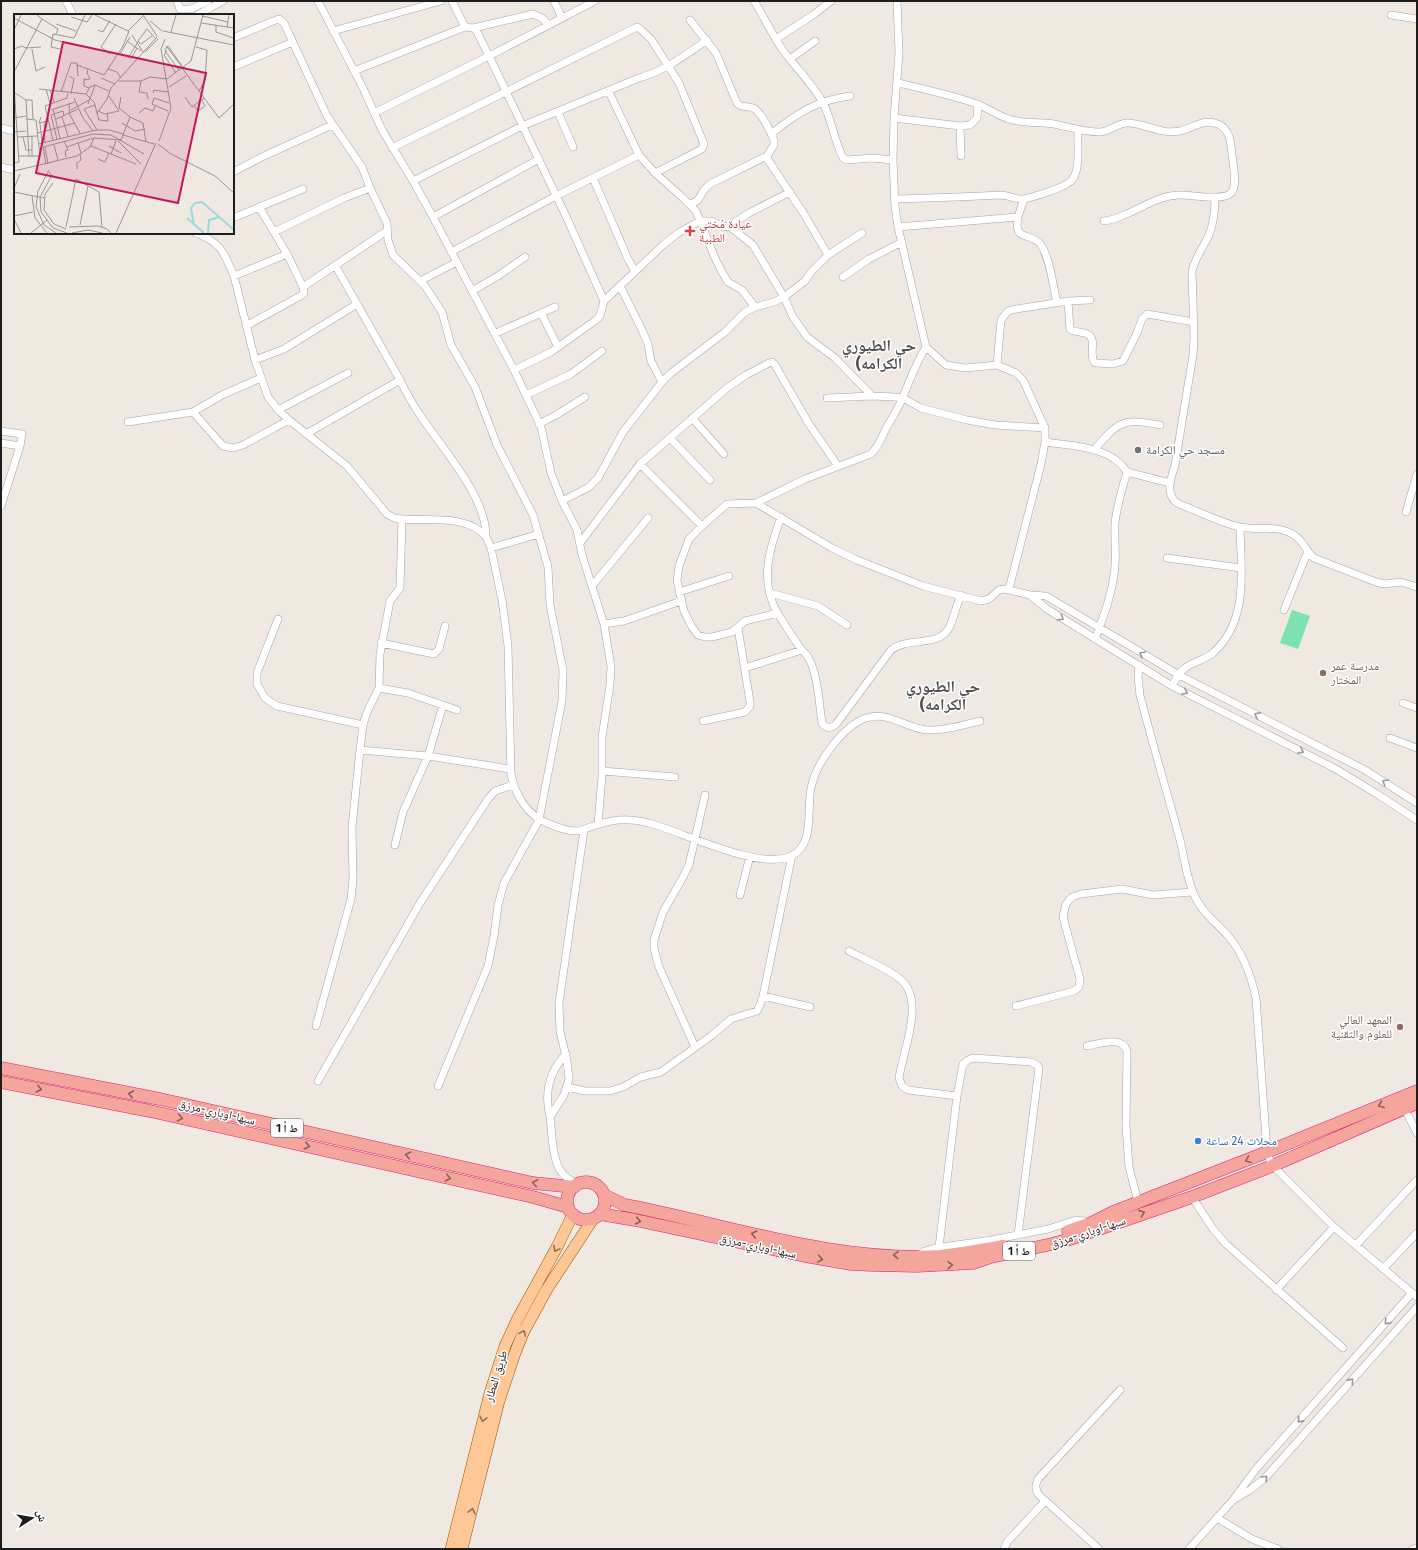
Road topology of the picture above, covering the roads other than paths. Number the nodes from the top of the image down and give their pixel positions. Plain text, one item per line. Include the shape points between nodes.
1 (66, 1) edge
2 (177, 1) edge
3 (208, 1) edge
4 (223, 1) edge
5 (441, 1) edge
6 (452, 1) edge
7 (554, 1) edge
8 (595, 1) edge
9 (754, 1) edge
10 (831, 1) edge
11 (897, 1) edge
12 (320, 2) edge
13 (72, 14) edge
14 (199, 14) edge
15 (1391, 15) dead end
16 (562, 18) junction
17 (1417, 19) edge
18 (690, 20) dead end
19 (549, 25) junction
20 (469, 28) junction
21 (333, 31) junction
22 (234, 38) edge
23 (776, 39) junction
24 (707, 40) junction
25 (815, 41) dead end
26 (293, 42) junction
27 (489, 56) junction
28 (790, 59) junction
29 (234, 67) edge
30 (669, 67) junction
31 (354, 71) junction
32 (898, 83) junction
33 (506, 92) junction
34 (609, 92) junction
35 (850, 96) dead end
36 (822, 101) junction
37 (978, 104) junction
38 (558, 112) junction
39 (374, 113) junction
40 (894, 118) junction
41 (332, 125) junction
42 (522, 126) junction
43 (960, 126) junction
44 (1, 128) edge
45 (1078, 129) junction
46 (14, 131) edge
47 (771, 134) junction
48 (573, 147) dead end
49 (392, 148) junction
50 (639, 155) junction
51 (767, 156) junction
52 (961, 156) dead end
53 (538, 159) junction
54 (894, 160) junction
55 (1, 167) edge
56 (14, 170) edge
57 (234, 171) edge
58 (655, 173) junction
59 (594, 178) junction
60 (413, 180) junction
61 (370, 188) junction
62 (303, 189) dead end
63 (790, 192) junction
64 (556, 196) junction
65 (1215, 197) junction
66 (895, 199) junction
67 (1024, 199) junction
68 (690, 205) junction
69 (259, 207) junction
70 (434, 217) junction
71 (1018, 217) junction
72 (234, 218) edge
73 (700, 221) junction
74 (1104, 221) dead end
75 (729, 226) junction
76 (898, 226) junction
77 (388, 230) junction
78 (274, 232) junction
79 (862, 233) dead end
80 (198, 234) edge
81 (902, 242) junction
82 (451, 252) junction
83 (287, 254) junction
84 (828, 255) junction
85 (525, 257) dead end
86 (457, 262) junction
87 (335, 265) junction
88 (635, 271) junction
89 (234, 276) junction
90 (843, 277) dead end
91 (420, 281) junction
92 (620, 286) junction
93 (303, 287) junction
94 (472, 291) junction
95 (784, 297) junction
96 (1090, 300) dead end
97 (604, 301) junction
98 (1068, 301) junction
99 (1057, 302) junction
100 (357, 304) junction
101 (555, 307) dead end
102 (755, 307) junction
103 (541, 313) junction
104 (1194, 322) junction
105 (246, 326) junction
106 (496, 333) junction
107 (558, 347) junction
108 (926, 347) junction
109 (602, 351) dead end
110 (255, 360) junction
111 (997, 365) junction
112 (514, 370) junction
113 (348, 373) dead end
114 (261, 378) junction
115 (400, 380) junction
116 (662, 382) junction
117 (526, 395) junction
118 (872, 396) junction
119 (585, 398) dead end
120 (827, 398) dead end
121 (903, 398) junction
122 (278, 410) junction
123 (193, 412) junction
124 (692, 418) junction
125 (289, 420) junction
126 (128, 422) dead end
127 (539, 424) junction
128 (1160, 425) dead end
129 (1045, 428) junction
130 (1, 431) edge
131 (306, 434) junction
132 (670, 438) junction
133 (1046, 442) junction
134 (1, 443) edge
135 (20, 446) junction
136 (1094, 450) junction
137 (724, 454) dead end
138 (640, 464) junction
139 (838, 466) junction
140 (1127, 472) junction
141 (1417, 474) edge
142 (710, 480) dead end
143 (1170, 483) junction
144 (562, 501) junction
145 (756, 503) junction
146 (1, 506) edge
147 (1406, 512) dead end
148 (781, 517) junction
149 (648, 518) dead end
150 (402, 520) junction
151 (702, 526) junction
152 (1240, 527) junction
153 (539, 534) junction
154 (486, 537) junction
155 (580, 543) junction
156 (491, 548) junction
157 (1308, 551) junction
158 (1168, 558) dead end
159 (1241, 568) junction
160 (729, 576) dead end
161 (592, 586) junction
162 (1417, 586) edge
163 (1009, 589) junction
164 (679, 592) junction
165 (770, 593) junction
166 (1030, 595) junction
167 (961, 596) junction
168 (681, 601) junction
169 (1284, 610) dead end
170 (778, 613) junction
171 (278, 619) dead end
172 (604, 624) junction
173 (847, 625) dead end
174 (445, 626) dead end
175 (738, 628) junction
176 (1099, 628) junction
177 (1095, 639) junction
178 (381, 643) junction
179 (802, 650) junction
180 (1139, 666) junction
181 (745, 668) junction
182 (1179, 674) junction
183 (1172, 686) junction
184 (379, 688) junction
185 (1403, 703) dead end
186 (443, 705) junction
187 (1417, 708) edge
188 (458, 710) dead end
189 (703, 722) dead end
190 (980, 722) dead end
191 (363, 725) junction
192 (1390, 738) dead end
193 (1417, 748) edge
194 (360, 750) junction
195 (428, 756) junction
196 (510, 769) junction
197 (603, 771) junction
198 (675, 777) dead end
199 (513, 785) junction
200 (705, 795) dead end
201 (1417, 803) edge
202 (539, 820) junction
203 (1417, 820) edge
204 (598, 824) junction
205 (584, 830) junction
206 (695, 839) junction
207 (395, 845) dead end
208 (792, 855) junction
209 (750, 856) junction
210 (1192, 892) junction
211 (740, 895) dead end
212 (849, 950) dead end
213 (763, 996) junction
214 (1016, 1006) dead end
215 (810, 1007) dead end
216 (316, 1026) dead end
217 (1087, 1046) dead end
218 (695, 1048) junction
219 (566, 1054) junction
220 (1, 1068) edge
221 (318, 1081) dead end
222 (1, 1082) edge
223 (438, 1086) dead end
224 (567, 1087) junction
225 (1417, 1091) edge
226 (957, 1096) junction
227 (160, 1099) junction
228 (1417, 1103) edge
229 (1404, 1108) junction
230 (150, 1111) junction
231 (550, 1117) junction
232 (1417, 1133) edge
233 (1267, 1152) junction
234 (1272, 1166) junction
235 (1417, 1180) edge
236 (575, 1186) junction
237 (604, 1195) junction
238 (1192, 1197) junction
239 (1138, 1202) junction
240 (571, 1210) junction
241 (596, 1216) junction
242 (1089, 1224) junction
243 (1334, 1227) junction
244 (1417, 1233) edge
245 (1018, 1235) junction
246 (1356, 1246) junction
247 (939, 1247) junction
248 (919, 1255) junction
249 (1383, 1269) junction
250 (1276, 1290) junction
251 (1415, 1295) edge
252 (1417, 1307) edge
253 (1343, 1348) dead end
254 (1120, 1390) dead end
255 (1324, 1394) junction
256 (1332, 1402) junction
257 (1278, 1444) junction
258 (1288, 1452) junction
259 (1045, 1500) junction
260 (1233, 1500) junction
261 (1216, 1518) junction
262 (1417, 1548) edge
263 (451, 1549) edge
264 (462, 1549) edge
265 (1004, 1549) edge
266 (1099, 1549) edge
267 (1189, 1549) edge
268 (1278, 1549) edge
269 (1413, 1549) edge

1 - 13 street
2 - 3 street via 180,9 187,10
4 - 14 street
5 - 21 street
6 - 20 street
7 - 16 street
8 - 16 street
9 - 23 street
10 - 23 street
11 - 32 street
12 - 21 street
15 - 17 street
16 - 19 street
18 - 24 street
19 - 20 street via 542,18 532,14
19 - 27 street
20 - 27 street via 479,36
20 - 31 street
21 - 31 street
22 - 26 street via 279,19 284,23
23 - 28 street
24 - 30 street
24 - 47 street via 716,53 737,103 742,107 756,110
25 - 28 street
26 - 29 street
26 - 41 street
27 - 33 street
27 - 39 street
28 - 36 street
30 - 33 street via 651,39 637,27
30 - 34 street
30 - 58 street via 682,90 704,144 702,149
31 - 39 street
32 - 37 street
32 - 40 street
33 - 42 street
33 - 49 street
34 - 38 street
34 - 50 street
35 - 36 street
36 - 47 street via 792,118
36 - 54 street via 843,158
37 - 43 street via 977,118 974,122
37 - 45 street via 1009,119
38 - 42 street
38 - 48 street
39 - 49 street
40 - 43 street
40 - 54 street
41 - 57 street
41 - 61 street via 360,163
42 - 53 street
42 - 60 street
43 - 52 street
44 - 46 street
45 - 65 street via 1100,132 1118,124 1133,123 1168,132 1210,121 1219,125 1226,130 1231,140 1235,179 1232,193
45 - 67 street via 1077,167 1072,181 1061,188
47 - 51 street via 774,145
49 - 60 street
50 - 58 street
50 - 59 street
51 - 63 street
51 - 68 street via 710,184 698,200
53 - 64 street
53 - 70 street
54 - 66 street
55 - 56 street
58 - 68 street
59 - 64 street
59 - 88 street
60 - 70 street
61 - 77 street
61 - 78 street
62 - 69 street
63 - 75 street
63 - 84 street
64 - 82 street
64 - 97 street
65 - 74 street via 1167,197
65 - 104 street via 1213,222 1194,262 1192,272
66 - 67 street via 1001,195
66 - 76 street
67 - 71 street
68 - 73 street
69 - 72 street
69 - 78 street
70 - 82 street
71 - 76 street
71 - 99 street via 1016,226 1019,233 1039,242 1042,246
73 - 75 street via 711,221 723,227
73 - 88 street via 678,233
73 - 102 street via 728,282 742,290
75 - 95 street via 753,245
76 - 81 street
77 - 87 street
77 - 91 street via 393,255
78 - 83 street
79 - 84 street
80 - 89 street via 217,244
81 - 90 street via 869,259
81 - 108 street
82 - 86 street
83 - 89 street
83 - 93 street
84 - 95 street via 805,281
85 - 94 street
86 - 91 street
86 - 94 street
87 - 93 street
87 - 100 street
88 - 92 street
89 - 105 street
91 - 153 street via 432,294 442,312 451,345 475,387 497,445 533,515
92 - 97 street
92 - 116 street via 640,324 648,344 651,362
93 - 105 street via 302,295
94 - 106 street
95 - 102 street
95 - 118 street via 807,338 836,358
96 - 98 street
97 - 107 street via 600,316 596,320
98 - 99 street
98 - 104 street via 1070,329 1090,336 1091,358 1095,363 1113,364 1123,361 1142,319 1147,314
99 - 111 street via 1008,311 1001,320
100 - 110 street via 284,349
100 - 115 street
101 - 103 street
102 - 116 street via 745,312 725,332
103 - 106 street
103 - 107 street
104 - 143 street via 1193,355
105 - 110 street
106 - 112 street
107 - 112 street
108 - 111 street via 946,365 965,368
108 - 121 street via 915,366
109 - 117 street via 571,374
110 - 114 street
111 - 129 street via 1016,373 1023,380
112 - 117 street
113 - 122 street
114 - 122 street via 268,397
114 - 123 street via 222,395
115 - 131 street
115 - 154 street via 419,414 478,501
116 - 144 street via 623,432 598,478 589,487
117 - 127 street
118 - 120 street
118 - 121 street
119 - 127 street
121 - 129 street via 921,408 967,420 995,425
121 - 139 street via 877,448 863,458
122 - 125 street
123 - 125 street via 223,446 233,448
123 - 126 street
124 - 132 street
124 - 137 street
124 - 139 street via 727,388 761,366 772,362 816,436
125 - 131 street
127 - 144 street via 544,436 551,473
128 - 136 street via 1124,422 1111,430
129 - 133 street
130 - 135 street via 22,434
131 - 150 street via 347,466 387,514
132 - 138 street
132 - 142 street
133 - 136 street
133 - 163 street
134 - 135 street
135 - 146 street
136 - 140 street via 1114,459
138 - 151 street
138 - 155 street
139 - 145 street
140 - 143 street
140 - 176 street via 1117,505 1116,560 1110,598
141 - 147 street
143 - 152 street via 1170,492 1176,502
144 - 155 street via 577,530
145 - 148 street
145 - 151 street via 727,504
148 - 165 street via 768,558
148 - 167 street via 857,560 923,586
149 - 161 street
150 - 154 street via 463,522 479,530
150 - 178 street via 400,588 390,601
151 - 164 street via 689,539 683,554 677,580
152 - 157 street via 1279,528 1295,535
152 - 159 street
153 - 156 street
153 - 202 street via 548,567 550,605 563,670 562,701
154 - 156 street
155 - 161 street
156 - 196 street via 508,646
157 - 162 street via 1314,558 1380,584 1401,582
157 - 169 street
158 - 159 street
159 - 182 street via 1241,598 1232,629 1213,653 1185,667
160 - 164 street
161 - 172 street
163 - 166 street
163 - 167 street via 999,590 985,601
164 - 168 street
165 - 170 street
165 - 173 street via 818,606
166 - 176 street via 1046,596
166 -> 177 street via 1046,609
167 - 179 street via 944,635 931,640 902,643 891,650 831,728 822,723 814,672 808,656
168 - 172 street via 624,621
168 - 175 street via 688,621 698,635 712,637
170 - 175 street via 745,621
170 - 179 street
171 - 191 street via 257,673 257,684 265,698 277,706
172 - 197 street via 611,676 602,737
174 - 178 street via 439,649 434,654
175 - 181 street
176 - 177 street
182 -> 176 street
177 - 180 street
178 - 184 street
179 - 181 street
180 - 183 street
180 - 210 street via 1140,695
181 - 189 street via 750,702 748,710
182 - 183 street
201 -> 182 street via 1365,770
183 -> 203 street via 1336,769
184 - 186 street via 408,693
184 - 191 street
185 - 187 street
186 - 188 street
186 - 195 street
190 - 208 street via 928,730 880,716 868,718 849,728 834,744 818,769 810,794 807,834 801,846
191 - 194 street
192 - 193 street
194 - 195 street
194 - 216 street via 352,827 351,899
195 - 196 street
195 - 207 street via 403,812
196 - 199 street
197 - 198 street
197 - 204 street
199 - 202 street via 523,804
199 - 221 street via 495,791 479,812 420,903
200 - 206 street
202 - 205 street via 565,830
202 - 223 street via 504,883 488,966
204 - 205 street
204 - 206 street via 638,821
205 - 219 street via 559,1003 560,1031
206 - 209 street
206 - 218 street via 686,872 661,917 654,940 659,967
208 - 209 street via 772,859
208 - 213 street
209 - 211 street
210 - 214 street via 1153,895 1122,889 1072,897 1066,904 1063,917 1080,979 1079,987 1074,991
210 - 233 street via 1202,908 1241,954 1253,983
212 - 226 street via 901,980 909,990 913,1001 899,1078 902,1086 908,1090
213 - 215 street
213 - 218 street via 757,1011 731,1019
217 - 239 street via 1116,1042 1122,1043 1126,1048 1126,1134 1129,1167
218 - 224 street via 661,1072 641,1077 619,1089 591,1091
219 - 224 street
219 - 231 street via 554,1069 548,1088
227 -> 220 highway, سبها-اوباري-مرزق / ط أ 1
222 -> 230 highway, سبها-اوباري-مرزق / ط أ 1
224 - 231 street via 561,1103
225 -> 233 highway, سبها-اوباري-مرزق / ط أ 1
226 - 245 street via 962,1067 970,1059 1031,1062 1037,1065
226 - 247 street
227 - 230 highway
236 -> 227 highway, سبها-اوباري-مرزق / ط أ 1 via 534,1183
228 - 229 highway, سبها-اوباري-مرزق / ط أ 1
229 - 232 street
229 - 234 highway, سبها-اوباري-مرزق / ط أ 1
230 -> 240 highway, سبها-اوباري-مرزق / ط أ 1 via 533,1196
231 - 236 street via 559,1168
233 - 234 street
233 -> 239 highway, سبها-اوباري-مرزق / ط أ 1
234 - 238 highway, سبها-اوباري-مرزق / ط أ 1
234 - 243 street
235 - 246 street
236 - 237 highway via 591,1183 599,1187
236 - 240 highway via 568,1198
237 - 241 highway via 604,1205
248 -> 237 highway, سبها-اوباري-مرزق / ط أ 1 via 873,1254 806,1245 625,1205
241 -> 238 highway, سبها-اوباري-مرزق / ط أ 1 via 635,1220 828,1260 872,1266 918,1266 973,1263 1052,1244
238 - 250 street via 1222,1239
239 - 242 highway, سبها-اوباري-مرزق / ط أ 1
240 - 241 highway via 582,1219
240 -> 263 main road, طريق المطار via 557,1247 502,1353
264 -> 241 main road, طريق المطار via 499,1401 515,1353 556,1272
242 - 245 street via 1076,1220
242 - 248 highway, سبها-اوباري-مرزق / ط أ 1 via 1010,1245 957,1254
243 - 246 street
243 - 250 street
244 - 249 street
245 - 247 street via 986,1242
246 - 249 street
247 - 248 street
249 - 251 street
250 - 253 street
251 -> 255 street
256 -> 252 street
254 - 259 street via 1038,1479 1037,1491
255 - 256 street
255 -> 257 street
256 - 258 street
257 - 258 street
257 - 260 street
260 -> 258 street via 1258,1484
259 - 265 street via 1007,1542
259 - 266 street
260 - 261 street
261 - 267 street
261 - 268 street via 1252,1539
262 - 269 street

